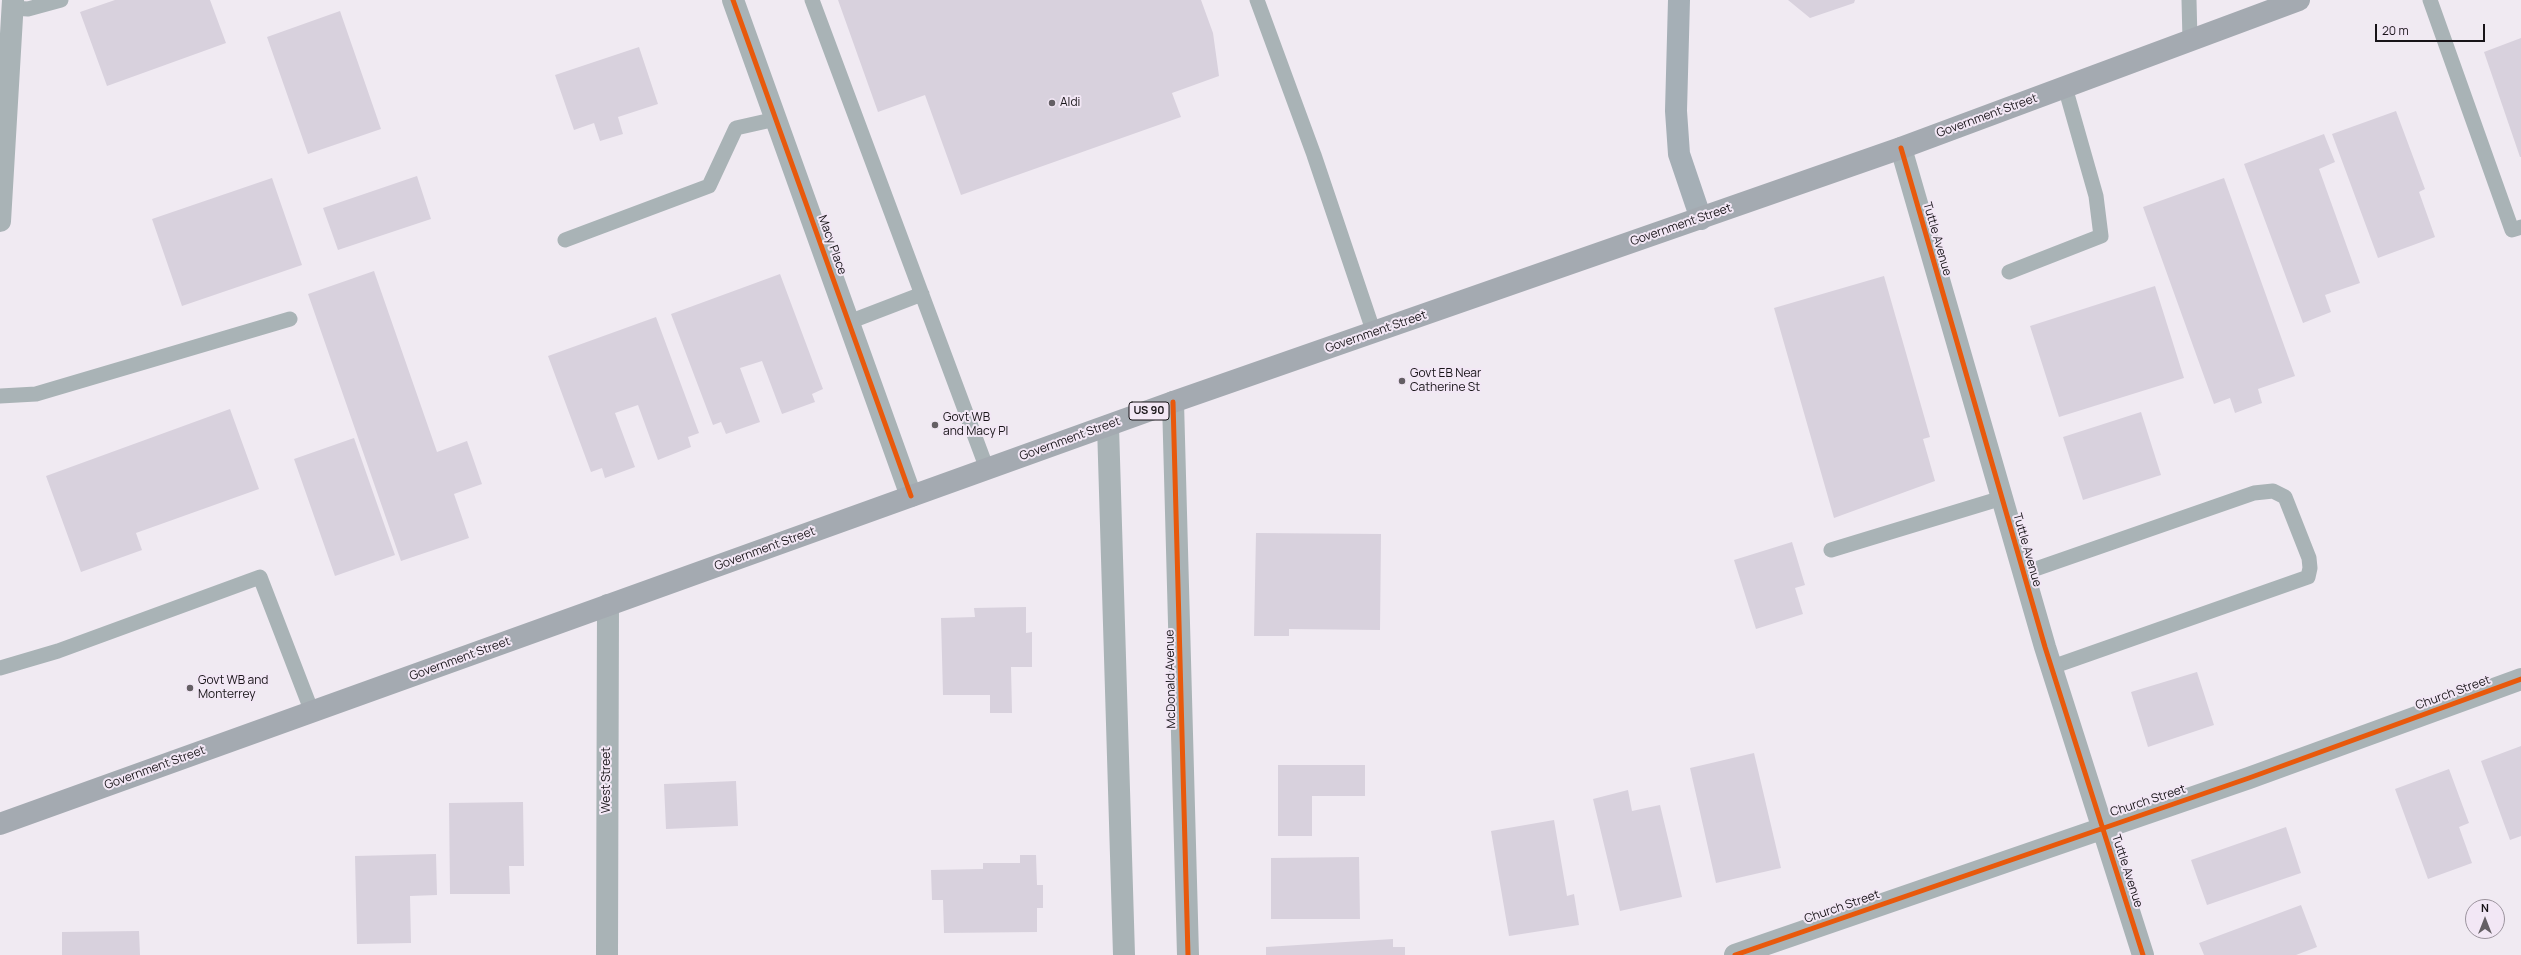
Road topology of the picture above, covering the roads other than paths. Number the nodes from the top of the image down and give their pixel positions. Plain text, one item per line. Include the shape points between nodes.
1 (61, 0) edge
2 (733, 0) edge
3 (812, 0) edge
4 (1257, 0) edge
5 (1679, 0) edge
6 (2189, 0) edge
7 (2299, 0) edge
8 (2430, 0) edge
9 (9, 5) edge
10 (2190, 40) junction
11 (2065, 87) junction
12 (776, 119) junction
13 (1901, 148) junction
14 (1701, 218) junction
15 (0, 221) edge
16 (2521, 227) edge
17 (565, 240) dead end
18 (2009, 272) dead end
19 (922, 294) junction
20 (290, 319) dead end
21 (848, 322) junction
22 (1374, 333) junction
23 (0, 396) edge
24 (1173, 402) junction
25 (1108, 426) junction
26 (987, 469) junction
27 (911, 496) junction
28 (2002, 498) junction
29 (1831, 550) dead end
30 (2024, 573) junction
31 (608, 605) junction
32 (2052, 667) junction
33 (0, 668) edge
34 (2521, 679) edge
35 (312, 712) junction
36 (0, 824) edge
37 (2102, 827) junction
38 (606, 955) edge
39 (1124, 955) edge
40 (1188, 955) edge
41 (1735, 955) edge
42 (2143, 955) edge

1 - 9 lane via 28,9
2 - 12 street, Macy Place
3 - 19 lane
4 - 22 lane via 1319,169
5 - 14 street via 1676,111 1679,148
6 - 10 lane
7 - 10 main road, Government Street / US 90
8 - 16 lane via 2512,230
9 - 15 street
10 - 11 main road, Government Street / US 90
11 - 13 main road, Government Street / US 90
11 - 18 lane via 2096,196 2101,236
12 - 17 lane via 736,128 709,186
12 - 21 street, Macy Place
13 - 14 main road, Government Street / US 90
13 - 28 street, Tuttle Avenue
14 - 22 main road, Government Street / US 90
19 - 21 lane
19 - 26 lane
20 - 23 lane via 36,394
21 - 27 street, Macy Place
22 - 24 main road, Government Street / US 90
24 - 25 main road, Government Street / US 90
24 - 40 street, McDonald Avenue
25 - 26 main road, Government Street / US 90
25 - 39 street
26 - 27 main road, Government Street / US 90
27 - 31 main road, Government Street / US 90
28 - 29 lane
28 - 30 street, Tuttle Avenue
30 - 32 street, Tuttle Avenue
30 - 32 lane via 2254,493 2273,491 2285,497 2309,558 2308,577
31 - 35 main road, Government Street / US 90
31 - 38 street, West Street
32 - 37 street, Tuttle Avenue
33 - 35 lane via 58,651 260,577
34 - 37 street, Church Street via 2257,775
35 - 36 main road, Government Street / US 90
37 - 41 street, Church Street
37 - 42 street, Tuttle Avenue

